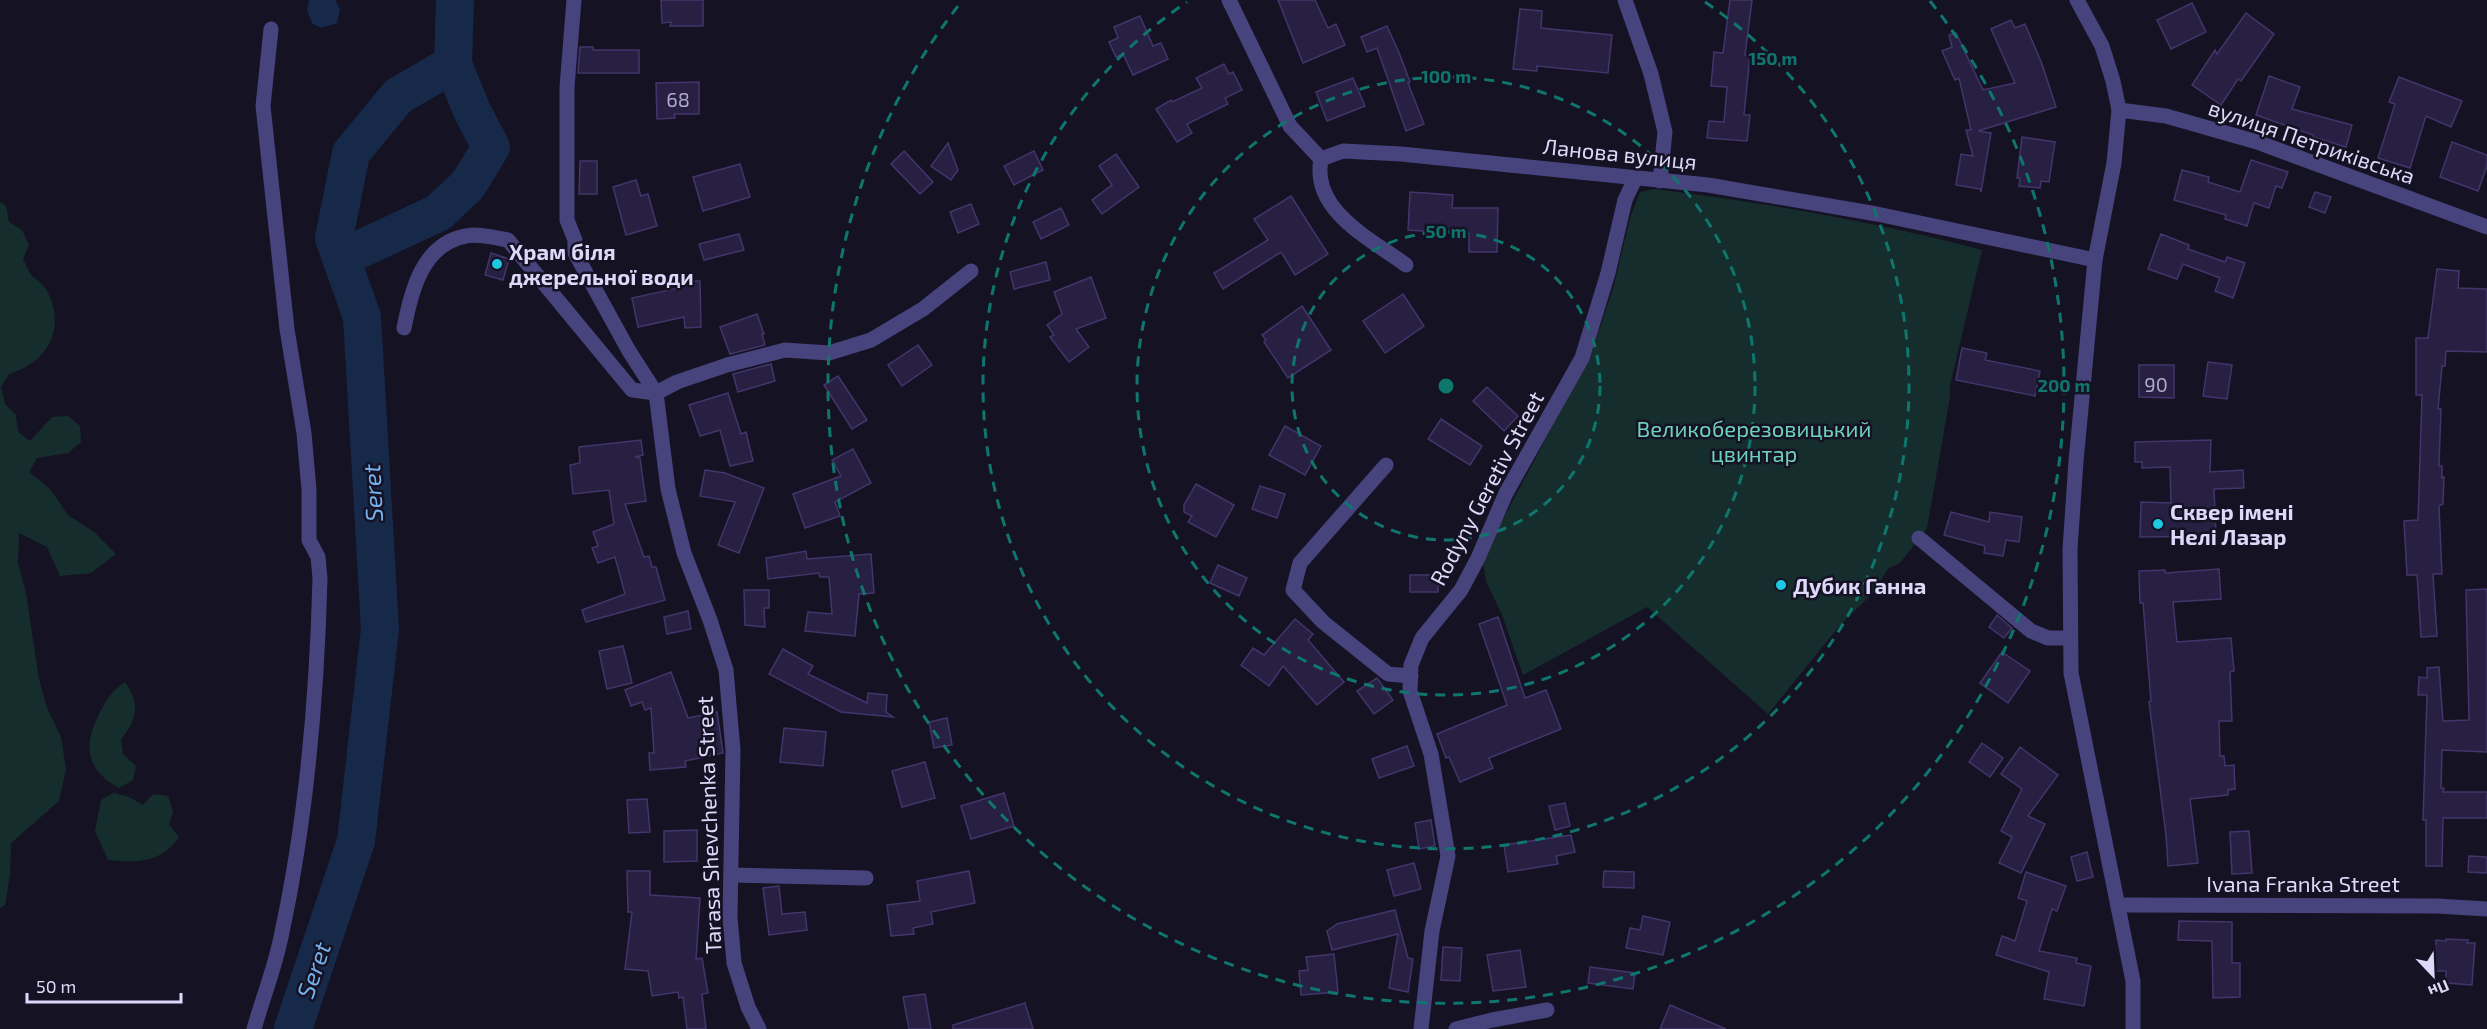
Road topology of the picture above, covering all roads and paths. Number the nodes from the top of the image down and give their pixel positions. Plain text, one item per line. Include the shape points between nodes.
1 (574, 0) edge
2 (1229, 0) edge
3 (1624, 0) edge
4 (2077, 0) edge
5 (272, 29) dead end
6 (2119, 110) junction
7 (1321, 159) junction
8 (1635, 179) junction
9 (1660, 181) junction
10 (2487, 227) edge
11 (2095, 260) junction
12 (1406, 265) dead end
13 (971, 271) dead end
14 (404, 328) dead end
15 (656, 393) junction
16 (1386, 465) dead end
17 (1919, 538) dead end
18 (2069, 638) junction
19 (1411, 676) junction
20 (731, 875) junction
21 (867, 878) dead end
22 (2119, 905) junction
23 (2487, 909) edge
24 (1547, 1010) dead end
25 (254, 1029) edge
26 (759, 1029) edge
27 (1421, 1029) edge
28 (1456, 1029) edge
29 (2133, 1029) edge

1 - 15 street, Tarasa Shevchenka Street via 567,87 567,220 575,240 575,253
2 - 7 street via 1290,126
3 - 9 street via 1651,74 1665,132
4 - 6 street via 2102,46
5 - 25 street via 263,106 287,329 304,433 309,540 318,557 320,578 299,845 282,935
6 - 10 street, вулиця Петриківська via 2166,116 2257,142
6 - 11 street via 2114,163
7 - 8 street, Ланова вулиця via 1343,152 1401,154
7 - 12 street via 1318,172 1329,204 1343,219
8 - 9 street, Ланова вулиця
8 - 19 street, Rodyny Geretiv Street via 1625,200 1582,358 1506,493 1461,590 1422,638
9 - 11 street, Ланова вулиця via 1708,185 1866,212
11 - 18 street via 2072,527
13 - 15 street via 923,309 871,340 829,353 785,350 727,365
14 - 15 street via 414,284 441,246 465,236 508,240 632,390
15 - 20 street, Tarasa Shevchenka Street via 668,489 726,670 733,750
16 - 19 street via 1300,563 1293,590 1323,622 1388,675
17 - 18 street via 2031,631 2048,638
18 - 22 street via 2079,723
19 - 27 street, Rodyny Geretiv Street via 1410,691 1431,754 1448,856 1432,931
20 - 21 street
20 - 26 street, Tarasa Shevchenka Street via 735,963
22 - 23 street, Ivana Franka Street
22 - 29 street via 2133,981
24 - 28 street

